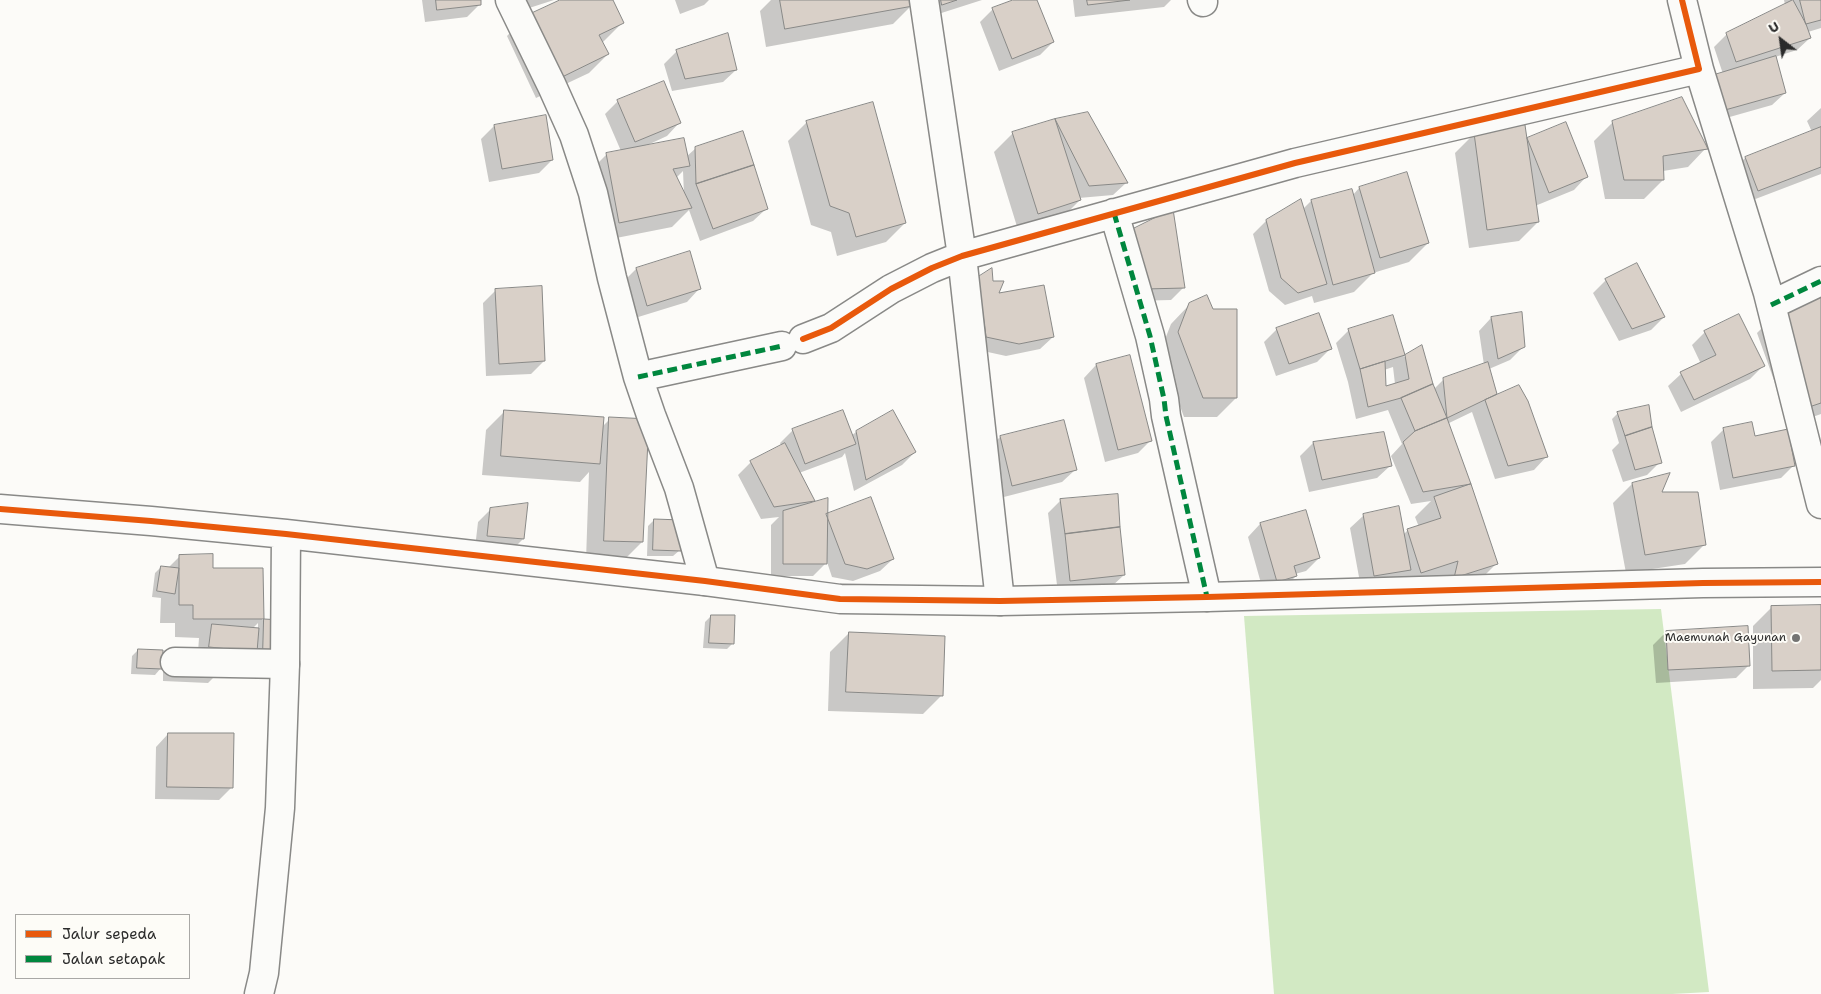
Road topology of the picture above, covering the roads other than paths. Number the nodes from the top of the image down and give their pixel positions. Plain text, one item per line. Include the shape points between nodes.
1 (510, 0) edge
2 (924, 0) edge
3 (1682, 0) edge
4 (1699, 69) junction
5 (1114, 213) junction
6 (962, 256) junction
7 (1821, 281) edge
8 (1770, 305) junction
9 (638, 377) junction
10 (1821, 504) edge
11 (0, 509) edge
12 (286, 534) junction
13 (705, 580) junction
14 (1821, 582) edge
15 (1207, 597) junction
16 (1000, 601) junction
17 (174, 662) dead end
18 (285, 664) junction
19 (259, 994) edge

1 - 9 street via 552,86 593,193
2 - 6 street
3 - 4 street
4 - 5 street via 1295,164
4 - 8 street
5 - 6 street
5 - 15 street via 1150,336
6 - 9 street via 891,289 831,328 792,342
6 - 16 street
7 - 8 street
8 - 10 street
9 - 13 street via 679,488
11 - 12 street
12 - 13 street
12 - 18 street
13 - 16 street via 840,599
14 - 15 street
15 - 16 street
17 - 18 street
18 - 19 street via 280,808 264,973

